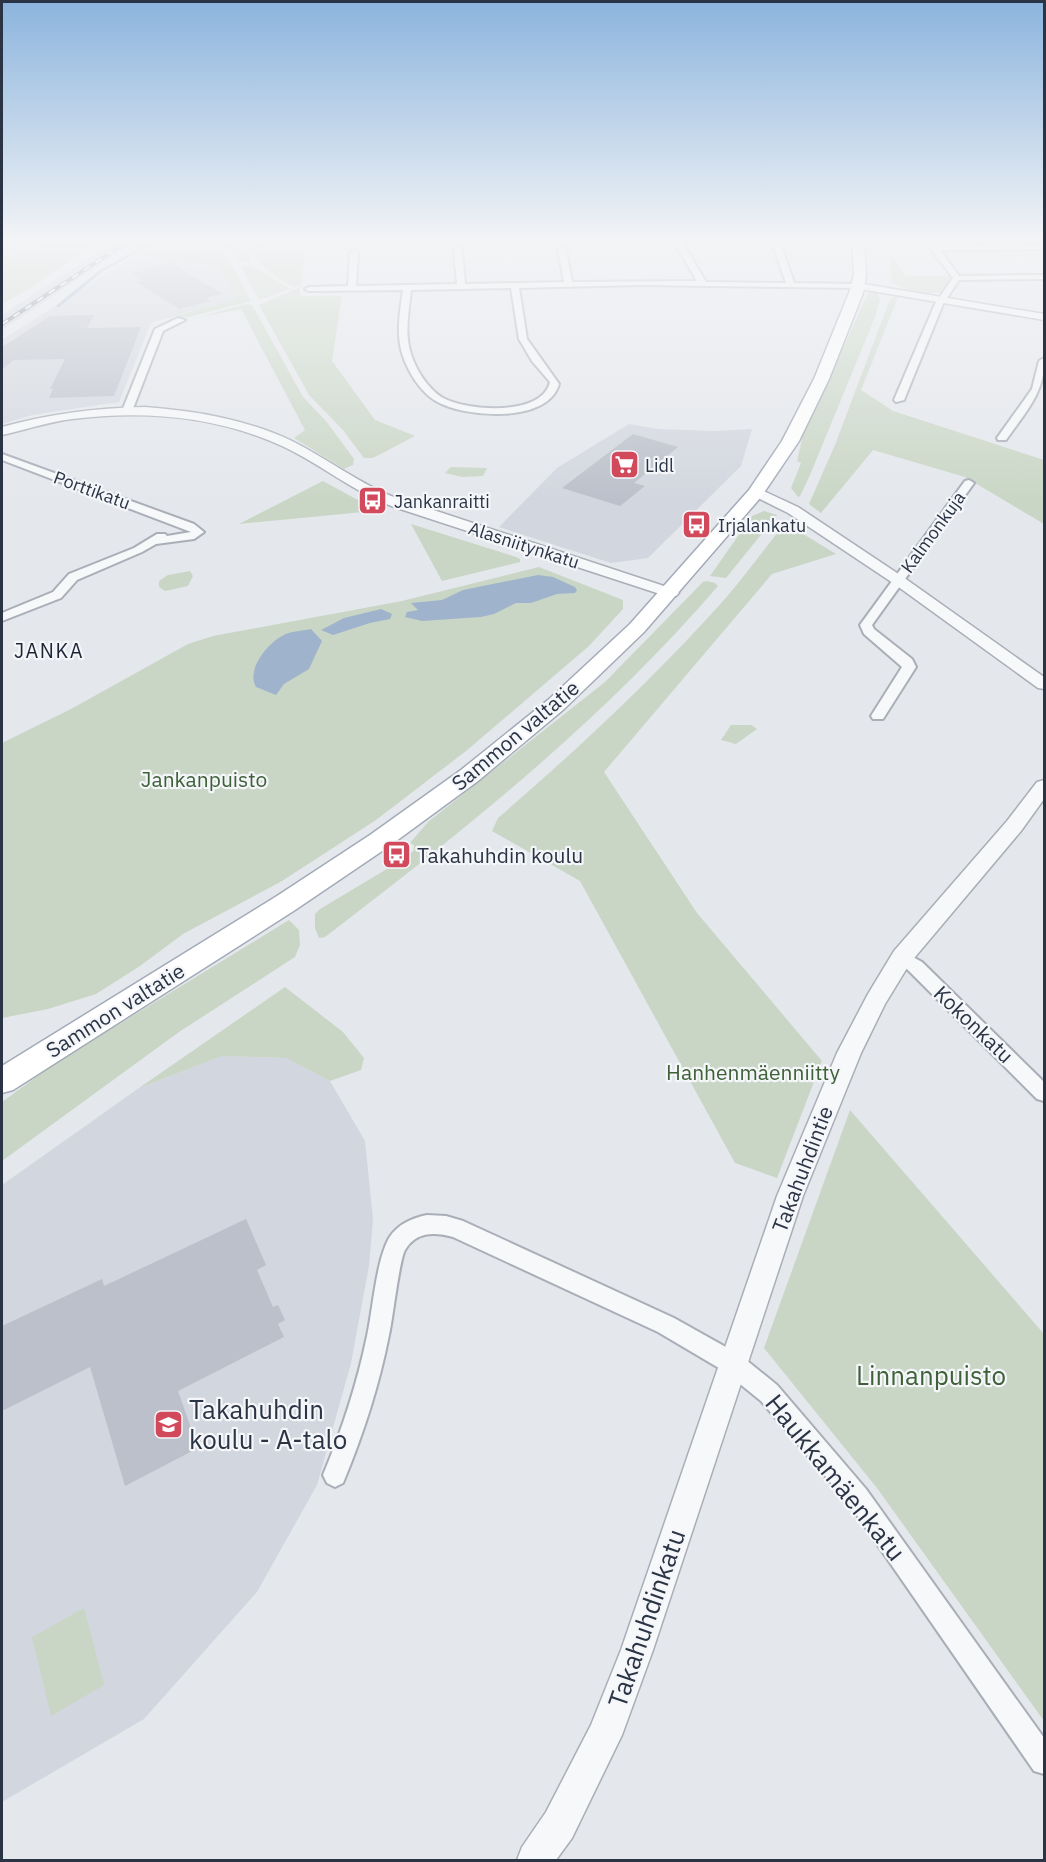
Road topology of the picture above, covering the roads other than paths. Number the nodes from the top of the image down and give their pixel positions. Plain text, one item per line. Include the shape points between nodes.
1 (165, 327) edge
2 (406, 327) edge
3 (521, 327) edge
4 (843, 327) edge
5 (931, 327) edge
6 (1044, 361) edge
7 (899, 400) dead end
8 (127, 411) junction
9 (2, 431) edge
10 (1002, 438) dead end
11 (2, 457) edge
12 (969, 483) dead end
13 (757, 492) junction
14 (182, 523) junction
15 (153, 541) junction
16 (898, 580) junction
17 (672, 593) junction
18 (2, 617) edge
19 (1044, 684) edge
20 (878, 716) dead end
21 (1044, 786) edge
22 (902, 957) junction
23 (2, 1081) edge
24 (1044, 1093) edge
25 (732, 1363) junction
26 (335, 1475) dead end
27 (1044, 1761) edge
28 (535, 1860) edge

1 - 8 street via 159,329
2 - 3 street via 409,359 437,398 462,408 493,411 519,408 546,398 555,382 523,339
4 - 13 main road, Sammon valtatie via 781,457
5 - 7 street
6 - 10 street via 1037,389
8 - 9 street, Alasniitynkatu via 60,416
8 - 17 street, Alasniitynkatu via 190,417 249,429 290,445 384,499
11 - 14 street, Porttikatu
12 - 16 street, Kalmonkuja
13 - 16 street via 793,510
13 - 17 main road, Sammon valtatie
14 - 15 street
14 - 15 street via 198,532 190,537
15 - 18 street via 73,577 57,595
16 - 19 street
16 - 20 street, Kalmonkuja via 866,626 909,667
17 - 23 main road, Sammon valtatie via 556,705 405,823 290,903
21 - 22 street, Takahuhdintie
22 - 24 street, Kokonkatu
22 - 25 street, Takahuhdintie via 862,1027 823,1113
25 - 26 street, Haukkamäenkatu via 666,1325 468,1233 444,1224 422,1223 404,1233 393,1252 360,1413
25 - 27 street, Haukkamäenkatu via 783,1407 858,1497
25 - 28 street, Takahuhdinkatu via 605,1735 559,1825

